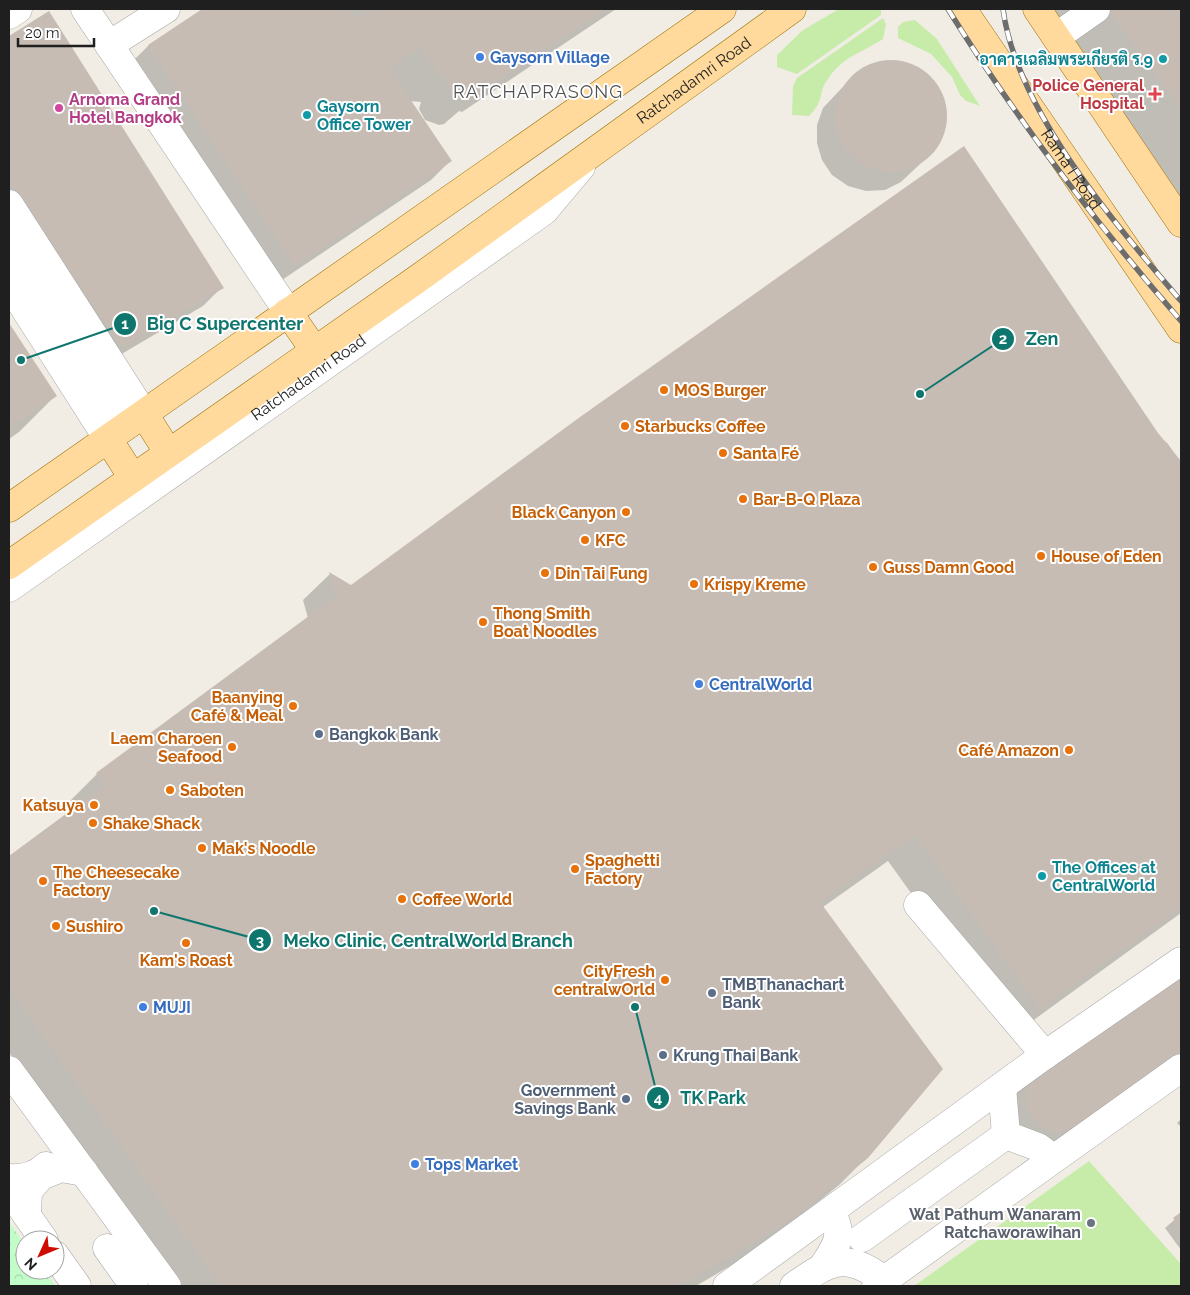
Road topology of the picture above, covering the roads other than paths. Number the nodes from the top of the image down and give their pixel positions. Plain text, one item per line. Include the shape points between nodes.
1 (18, 9) edge
2 (84, 9) edge
3 (166, 9) edge
4 (722, 9) edge
5 (792, 9) edge
6 (962, 9) edge
7 (1037, 9) edge
8 (1096, 9) edge
9 (9, 15) edge
10 (1056, 37) junction
11 (109, 44) junction
12 (595, 151) junction
13 (9, 204) edge
14 (1181, 223) edge
15 (9, 244) edge
16 (9, 284) edge
17 (286, 308) junction
18 (1181, 329) edge
19 (315, 351) junction
20 (123, 423) junction
21 (168, 452) junction
22 (133, 478) junction
23 (9, 497) edge
24 (9, 508) edge
25 (9, 565) edge
26 (9, 588) edge
27 (918, 905) dead end
28 (1181, 961) edge
29 (1045, 1055) junction
30 (1181, 1068) edge
31 (9, 1070) edge
32 (1002, 1087) junction
33 (1006, 1135) junction
34 (62, 1142) junction
35 (1053, 1158) junction
36 (84, 1172) junction
37 (9, 1178) edge
38 (9, 1189) edge
39 (831, 1211) junction
40 (27, 1215) junction
41 (37, 1230) edge
42 (862, 1238) dead end
43 (824, 1265) junction
44 (65, 1269) edge
45 (880, 1283) edge
46 (77, 1286) edge
47 (116, 1286) edge
48 (134, 1286) edge
49 (167, 1286) edge
50 (727, 1286) edge
51 (794, 1286) edge

1 - 9 lane
2 - 11 lane
3 - 11 lane
4 - 17 main road via 360,262
5 - 12 main road, Ratchadamri Road
6 - 18 main road, Rama I Road
7 - 10 main road
8 - 10 lane
10 - 14 main road
11 - 17 lane
12 - 19 main road, Ratchadamri Road
12 - 26 lane, Ratchadamri Road via 544,211
13 - 20 lane
15 - 20 lane
16 - 20 lane
17 - 19 main road
17 - 20 main road
19 - 21 main road, Ratchadamri Road
20 - 21 main road
20 - 22 main road
20 - 23 lane
20 - 24 main road
21 - 22 main road, Ratchadamri Road
22 - 25 main road, Ratchadamri Road
27 - 29 lane
28 - 29 lane
29 - 32 lane
30 - 35 lane
31 - 34 lane
32 - 33 lane
32 - 39 lane
33 - 35 lane via 1038,1147
33 - 42 lane
34 - 36 lane
34 - 37 lane via 53,1160 38,1174
35 - 45 lane
36 - 40 lane via 61,1168 41,1176 28,1191
36 - 49 lane
38 - 40 lane
39 - 43 lane via 839,1226 837,1244
39 - 50 lane
40 - 41 lane
43 - 45 lane via 845,1262 867,1267
43 - 51 lane
44 - 46 lane
47 - 48 lane via 101,1252

